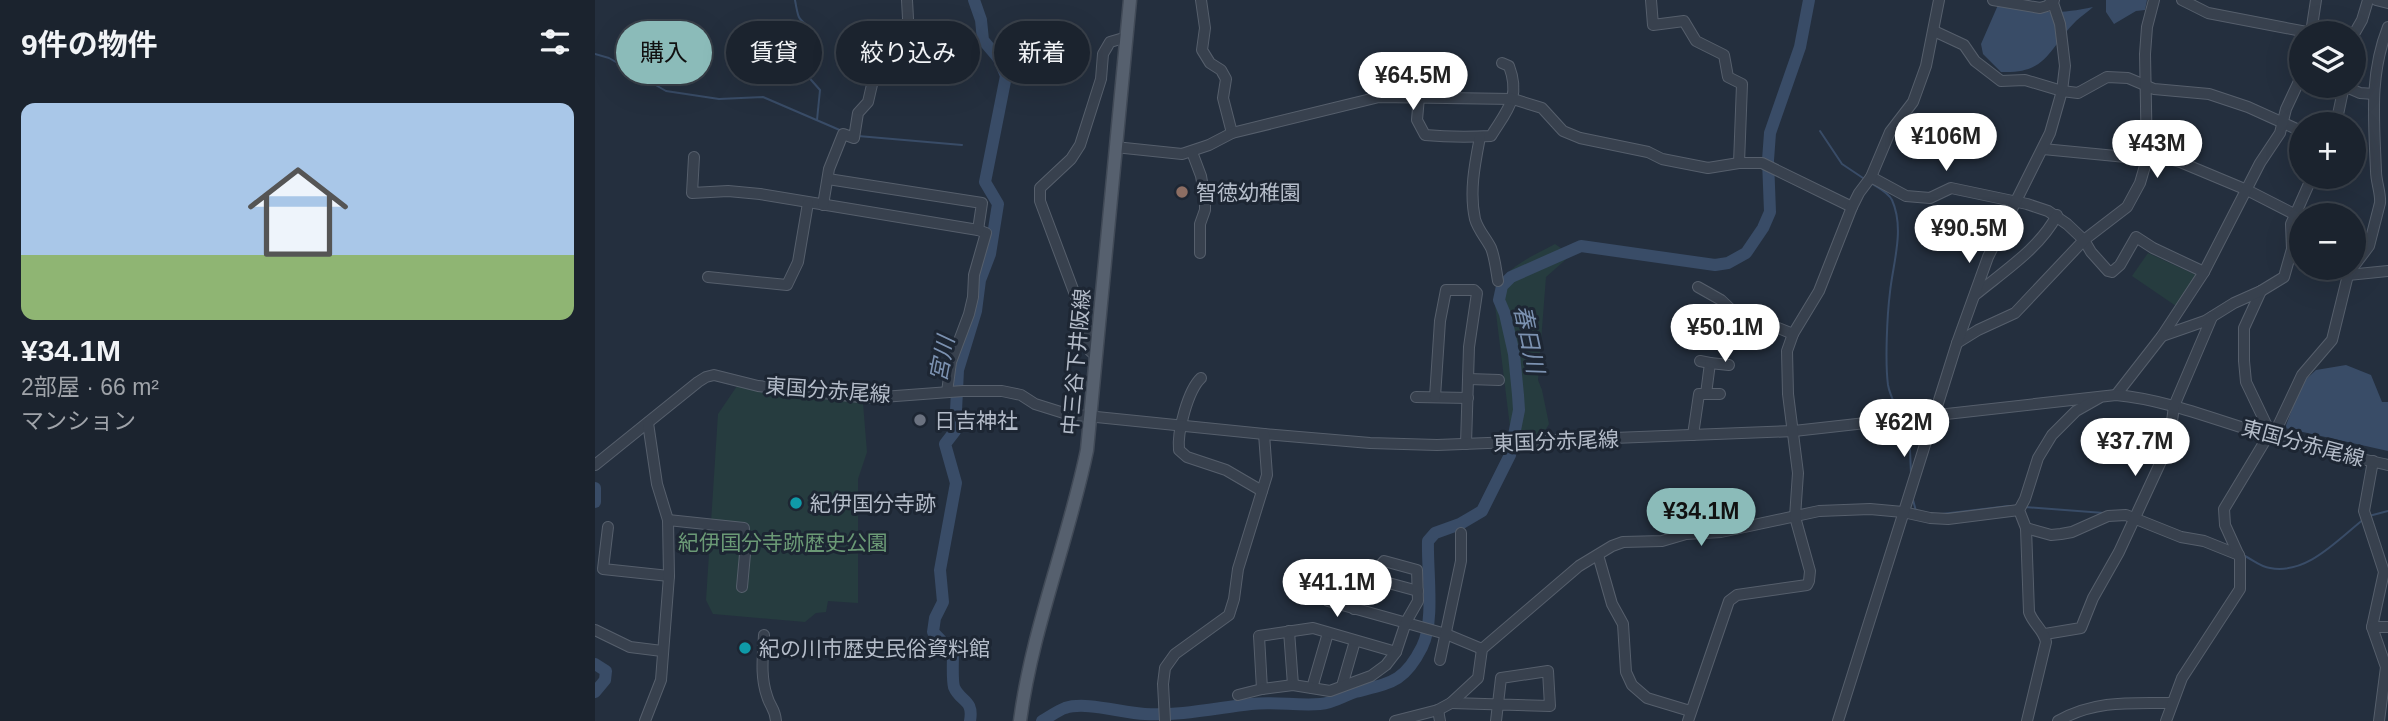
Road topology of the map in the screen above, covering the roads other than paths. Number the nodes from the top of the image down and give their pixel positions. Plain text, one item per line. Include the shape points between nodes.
1 (907, 0) edge
2 (1131, 0) edge
3 (1201, 0) edge
4 (1651, 0) edge
5 (1939, 0) edge
6 (1993, 0) edge
7 (2163, 0) edge
8 (2182, 0) edge
9 (2316, 0) edge
10 (2368, 0) edge
11 (2376, 0) edge
12 (2053, 1) edge
13 (2153, 3) edge
14 (2388, 3) edge
15 (2313, 21) edge
16 (2361, 21) edge
17 (2388, 27) edge
18 (2289, 29) edge
19 (1934, 31) junction
20 (1127, 37) junction
21 (1502, 62) dead end
22 (2388, 81) edge
23 (2375, 82) junction
24 (2144, 84) junction
25 (2062, 91) junction
26 (2366, 93) edge
27 (2374, 94) junction
28 (1419, 97) junction
29 (2291, 98) edge
30 (1513, 99) junction
31 (2283, 121) junction
32 (2289, 124) edge
33 (1232, 133) junction
34 (1480, 137) junction
35 (1115, 147) junction
36 (2043, 149) junction
37 (1192, 152) junction
38 (694, 157) dead end
39 (2147, 159) junction
40 (1739, 163) junction
41 (1871, 177) junction
42 (828, 178) junction
43 (2247, 190) junction
44 (2384, 197) edge
45 (2015, 202) junction
46 (808, 203) junction
47 (823, 205) junction
48 (1852, 207) junction
49 (2289, 212) edge
50 (2057, 215) junction
51 (978, 230) junction
52 (2084, 240) junction
53 (2366, 250) edge
54 (1200, 253) dead end
55 (2289, 260) edge
56 (2366, 270) edge
57 (2388, 271) edge
58 (2204, 272) junction
59 (708, 277) dead end
60 (2348, 280) edge
61 (1498, 281) dead end
62 (1699, 287) dead end
63 (2261, 291) junction
64 (1974, 296) junction
65 (2212, 317) junction
66 (1793, 334) junction
67 (2162, 336) junction
68 (1957, 343) junction
69 (1096, 356) junction
70 (1729, 365) dead end
71 (1201, 378) dead end
72 (1469, 379) junction
73 (1499, 380) dead end
74 (954, 392) junction
75 (1706, 394) junction
76 (1720, 394) dead end
77 (2116, 395) junction
78 (1416, 397) dead end
79 (1435, 397) junction
80 (2101, 397) junction
81 (1468, 398) junction
82 (2174, 406) junction
83 (1091, 415) junction
84 (1934, 416) junction
85 (648, 423) junction
86 (1181, 427) junction
87 (1794, 431) junction
88 (1264, 434) junction
89 (1693, 435) junction
90 (2268, 436) junction
91 (1466, 444) junction
92 (2373, 461) junction
93 (596, 462) edge
94 (2388, 465) edge
95 (1262, 491) junction
96 (2019, 510) junction
97 (1903, 512) junction
98 (1795, 517) junction
99 (2134, 518) junction
100 (669, 520) junction
101 (608, 527) dead end
102 (2025, 528) junction
103 (1461, 533) dead end
104 (1598, 555) junction
105 (2239, 555) junction
106 (669, 576) junction
107 (1370, 578) junction
108 (742, 587) dead end
109 (1418, 591) junction
110 (1328, 601) dead end
111 (1354, 609) junction
112 (1409, 623) junction
113 (2372, 627) junction
114 (2388, 627) edge
115 (595, 629) edge
116 (1290, 631) junction
117 (1328, 633) junction
118 (1441, 633) junction
119 (2045, 634) junction
120 (764, 635) dead end
121 (1355, 640) junction
122 (1482, 649) junction
123 (662, 651) junction
124 (1396, 652) junction
125 (1440, 660) dead end
126 (1293, 685) junction
127 (1342, 686) junction
128 (1312, 688) junction
129 (1262, 689) junction
130 (1238, 695) dead end
131 (1451, 703) junction
132 (2171, 703) junction
133 (1499, 706) junction
134 (1164, 716) edge
135 (1439, 716) edge
136 (1689, 716) edge
137 (1018, 720) edge
138 (645, 721) edge
139 (776, 721) edge
140 (1395, 721) edge
141 (1496, 721) edge
142 (1838, 721) edge
143 (2027, 721) edge
144 (2058, 721) edge
145 (2166, 721) edge
146 (2379, 721) edge

1 - 42 street via 908,60 874,76 868,102 858,113 854,138 843,134
2 - 20 main road, 中三谷下井阪線
3 - 33 street via 1202,50 1226,79 1223,98
4 - 40 street via 1653,25 1684,21 1696,41 1724,55 1728,77 1742,84
5 - 19 street
6 - 12 street via 2040,8
7 - 13 street
8 - 18 street via 2208,13
9 - 15 street
10 - 16 street
11 - 14 street
12 - 25 street via 2063,41
13 - 24 street
17 - 23 street via 2377,57
19 - 25 street via 1964,45 1975,61 2001,81 2025,80
19 - 41 street via 1913,102 1890,132
20 - 35 main road, 中三谷下井阪線
20 - 69 street via 1110,42 1103,54 1101,79 1080,145 1040,188 1090,351
21 - 30 street via 1509,66 1515,82
22 - 23 street
23 - 27 street
24 - 25 street via 2107,77 2078,93
24 - 31 street via 2209,94
24 - 39 street
25 - 36 street
26 - 27 street
27 - 44 street via 2376,180
28 - 30 street
28 - 33 street via 1379,97
28 - 34 street via 1417,120 1425,135
29 - 31 street
30 - 34 street via 1491,136
30 - 40 street via 1542,108 1563,131 1580,138 1708,168
31 - 32 street
31 - 43 street
33 - 37 street
34 - 61 street via 1472,195 1475,219 1494,257
35 - 37 street
35 - 69 main road, 中三谷下井阪線
36 - 39 street
36 - 45 street
37 - 54 street via 1205,199
38 - 46 street via 692,193 728,191
39 - 43 street via 2180,162
39 - 52 street via 2127,207
40 - 48 street via 1762,163
41 - 45 street via 1906,196 1930,198 1951,188
41 - 48 street
42 - 47 street
42 - 51 street via 982,203
43 - 49 street
43 - 58 street
44 - 53 street
45 - 50 street
45 - 64 street
46 - 47 street
46 - 59 street via 798,262 787,285
47 - 51 street
48 - 66 street via 1819,291
50 - 52 street
50 - 64 street via 2040,240
51 - 74 street via 986,233 969,314 951,362
52 - 58 street via 2108,271 2120,265 2136,237
52 - 68 street via 2015,313
55 - 63 street via 2284,277
56 - 57 street
58 - 67 street
60 - 90 street via 2332,340 2302,375 2278,426
62 - 66 street via 1740,318
63 - 65 street
63 - 90 street via 2243,328 2244,361 2246,382
64 - 68 street
65 - 67 street
65 - 82 street
66 - 87 street via 1787,351
67 - 77 street
68 - 84 street
69 - 83 main road, 中三谷下井阪線
70 - 75 street via 1705,362
71 - 86 street via 1192,388
72 - 73 street
72 - 79 street via 1476,293 1446,290
72 - 81 street
74 - 83 street, 東国分赤尾線 via 1002,391 1067,414
74 - 85 street, 東国分赤尾線 via 869,398 706,377
75 - 76 street
75 - 89 street via 1699,394
77 - 80 street, 東国分赤尾線
77 - 82 street, 東国分赤尾線
78 - 79 street
79 - 81 street
80 - 84 street, 東国分赤尾線
80 - 96 street via 2076,411 2052,435 2038,458
81 - 91 street
82 - 90 street, 東国分赤尾線
82 - 99 street via 2169,444
83 - 86 street, 東国分赤尾線
83 - 137 main road, 中三谷下井阪線 via 1080,483 1029,664
84 - 87 street, 東国分赤尾線
84 - 97 street
85 - 93 street
85 - 100 street via 657,484
86 - 88 street, 東国分赤尾線
86 - 95 street via 1178,443 1182,454 1226,470
87 - 89 street, 東国分赤尾線
87 - 98 street via 1798,473
88 - 91 street, 東国分赤尾線 via 1370,443
88 - 95 street via 1267,475
89 - 91 street, 東国分赤尾線
90 - 92 street, 東国分赤尾線
90 - 105 street via 2224,509 2225,525
92 - 94 street, 東国分赤尾線
92 - 113 street via 2364,511 2385,572
95 - 134 street via 1229,615 1175,654 1165,668
96 - 97 street via 1948,519
96 - 102 street
97 - 98 street via 1838,510
97 - 142 street
98 - 104 street via 1662,541 1623,542
98 - 136 street via 1810,571 1807,585 1729,601
99 - 102 street via 2108,516 2061,534
99 - 105 street
99 - 119 street via 2081,628
100 - 106 street
100 - 108 street via 744,528
101 - 106 street via 603,569
102 - 119 street via 2029,612
103 - 118 street via 1461,561
104 - 122 street
104 - 136 street via 1612,604 1623,624 1626,672 1632,685 1647,698
105 - 132 street via 2240,589 2182,678
106 - 123 street
107 - 109 street
107 - 109 street via 1384,561 1417,570
107 - 111 street
109 - 112 street
110 - 111 street
111 - 112 street
112 - 118 street
112 - 124 street
113 - 114 street
113 - 146 street via 2385,667
115 - 123 street via 630,647
116 - 117 street via 1313,628
116 - 126 street
116 - 129 street via 1259,636
117 - 121 street
117 - 128 street
118 - 122 street
118 - 125 street
119 - 143 street
120 - 139 street via 762,668
121 - 124 street
121 - 127 street
122 - 131 street via 1478,678
123 - 138 street via 661,680
124 - 127 street via 1371,676
126 - 128 street
126 - 129 street
127 - 128 street via 1330,691
129 - 130 street
131 - 133 street
131 - 135 street
132 - 144 street via 2100,704
132 - 145 street
133 - 133 street via 1501,678 1548,671 1550,706
133 - 141 street
135 - 140 street

